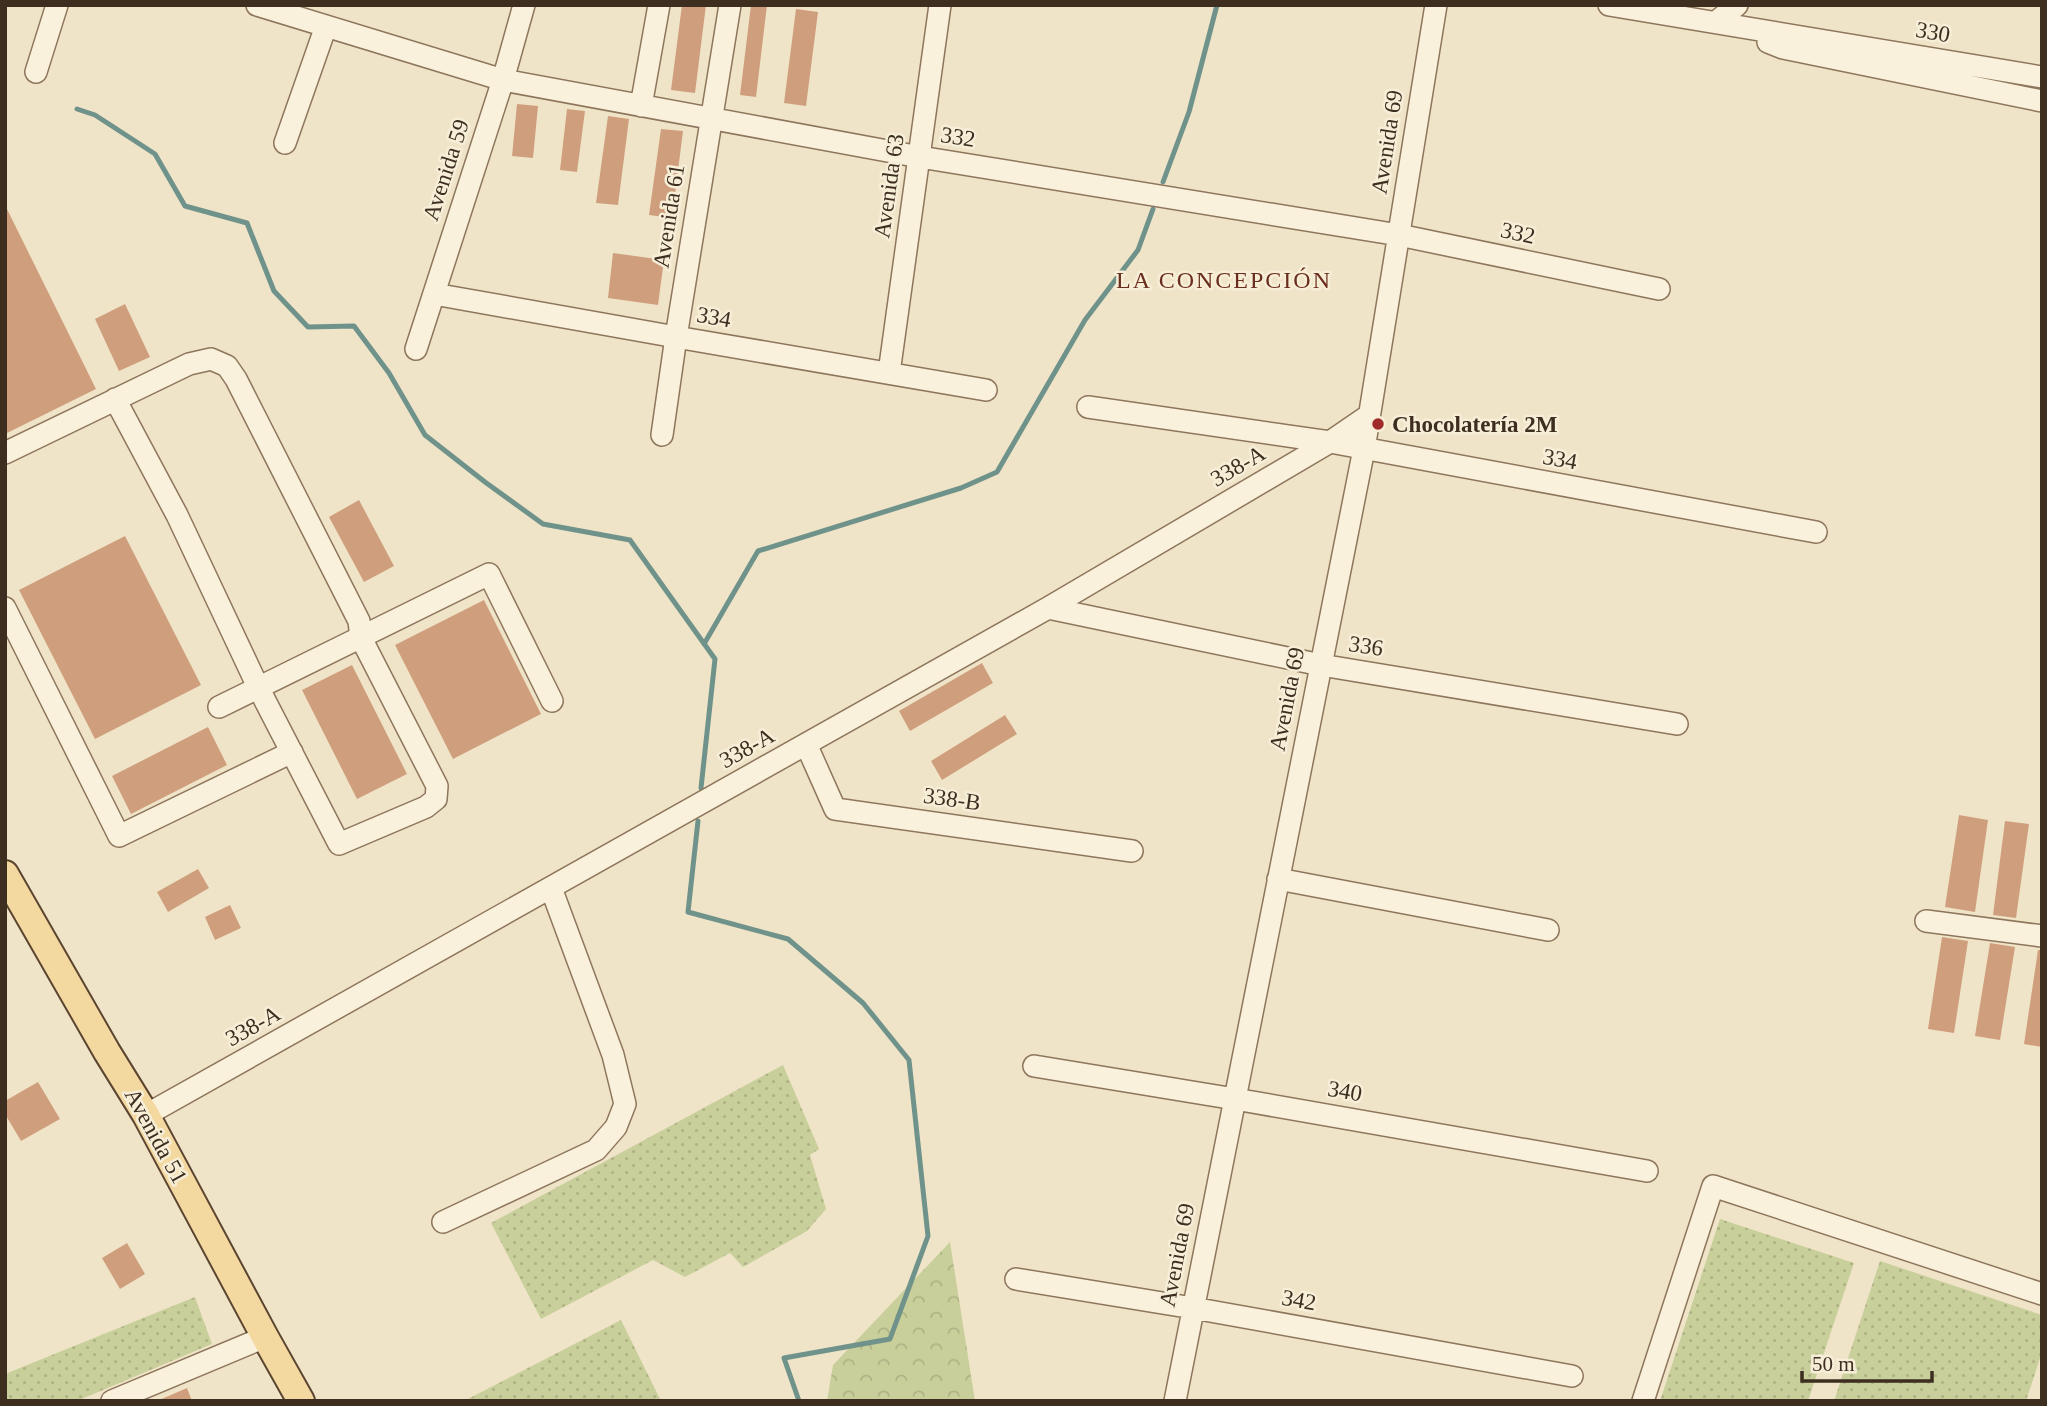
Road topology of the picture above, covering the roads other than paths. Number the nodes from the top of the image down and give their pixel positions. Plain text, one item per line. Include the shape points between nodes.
1 (57, 5) edge
2 (257, 5) edge
3 (524, 5) edge
4 (659, 5) edge
5 (730, 5) edge
6 (940, 5) edge
7 (1436, 5) edge
8 (1609, 5) edge
9 (1737, 5) edge
10 (290, 10) edge
11 (1716, 22) junction
12 (326, 26) junction
13 (1751, 28) junction
14 (36, 72) dead end
15 (2042, 77) edge
16 (503, 80) junction
17 (2042, 101) edge
18 (641, 106) junction
19 (711, 119) junction
20 (285, 143) dead end
21 (920, 157) junction
22 (1399, 235) junction
23 (1659, 289) dead end
24 (434, 294) junction
25 (676, 337) junction
26 (416, 349) dead end
27 (889, 373) junction
28 (986, 390) dead end
29 (115, 400) junction
30 (1088, 407) dead end
31 (1368, 416) junction
32 (663, 435) dead end
33 (1331, 442) junction
34 (1364, 449) junction
35 (5, 453) edge
36 (1816, 532) dead end
37 (5, 608) edge
38 (1048, 608) junction
39 (361, 638) junction
40 (1321, 665) junction
41 (259, 689) junction
42 (552, 701) dead end
43 (219, 707) dead end
44 (1677, 724) dead end
45 (806, 744) junction
46 (292, 752) junction
47 (1132, 851) dead end
48 (5, 874) edge
49 (1278, 879) junction
50 (551, 888) junction
51 (1926, 921) dead end
52 (1548, 930) dead end
53 (2042, 936) edge
54 (1034, 1066) dead end
55 (1235, 1099) junction
56 (146, 1115) junction
57 (1647, 1171) dead end
58 (443, 1222) dead end
59 (1016, 1279) dead end
60 (2042, 1294) edge
61 (1193, 1308) junction
62 (265, 1337) junction
63 (1572, 1376) dead end
64 (112, 1401) edge
65 (301, 1401) edge
66 (1175, 1401) edge
67 (1643, 1401) edge

1 - 14 street
2 - 10 street, 332
3 - 16 street, Avenida 59
4 - 18 street
5 - 19 street, Avenida 61
6 - 21 street, Avenida 63
7 - 22 street, Avenida 69
8 - 11 street, 330
9 - 11 street
10 - 12 street, 332
11 - 13 street, 330
12 - 16 street, 332
12 - 20 street
13 - 15 street, 330
13 - 17 street via 1783,48
16 - 18 street, 332
16 - 24 street, Avenida 59
18 - 19 street, 332
19 - 21 street, 332
19 - 25 street, Avenida 61
21 - 22 street, 332
21 - 27 street, Avenida 63
22 - 23 street, 332
22 - 31 street, Avenida 69
24 - 25 street, 334
24 - 26 street, Avenida 59
25 - 27 street, 334
25 - 32 street, Avenida 61
27 - 28 street, 334
29 - 35 street
29 - 39 street via 189,364 211,359 227,366 359,621
29 - 41 street via 177,515
30 - 33 street, 334
31 - 33 street, 338-A
31 - 34 street, Avenida 69
33 - 34 street, 334
33 - 38 street, 338-A
34 - 36 street, 334
34 - 40 street, Avenida 69
37 - 46 street via 119,836
38 - 40 street, 336
38 - 45 street, 338-A
39 - 41 street
39 - 42 street via 489,574
39 - 46 street via 437,786 436,799 339,844
40 - 44 street, 336
40 - 49 street, Avenida 69
41 - 43 street
41 - 46 street
45 - 47 street, 338-B via 835,809
45 - 50 street, 338-A
48 - 56 main road, Avenida 51
49 - 52 street
49 - 55 street, Avenida 69
50 - 56 street, 338-A
50 - 58 street via 613,1055 625,1104 616,1127 596,1150
51 - 53 street
54 - 55 street, 340
55 - 57 street, 340
55 - 61 street, Avenida 69
56 - 62 main road, Avenida 51
59 - 61 street, 342
60 - 67 street via 1713,1186
61 - 63 street, 342
61 - 66 street, Avenida 69
62 - 64 street
62 - 65 main road, Avenida 51

